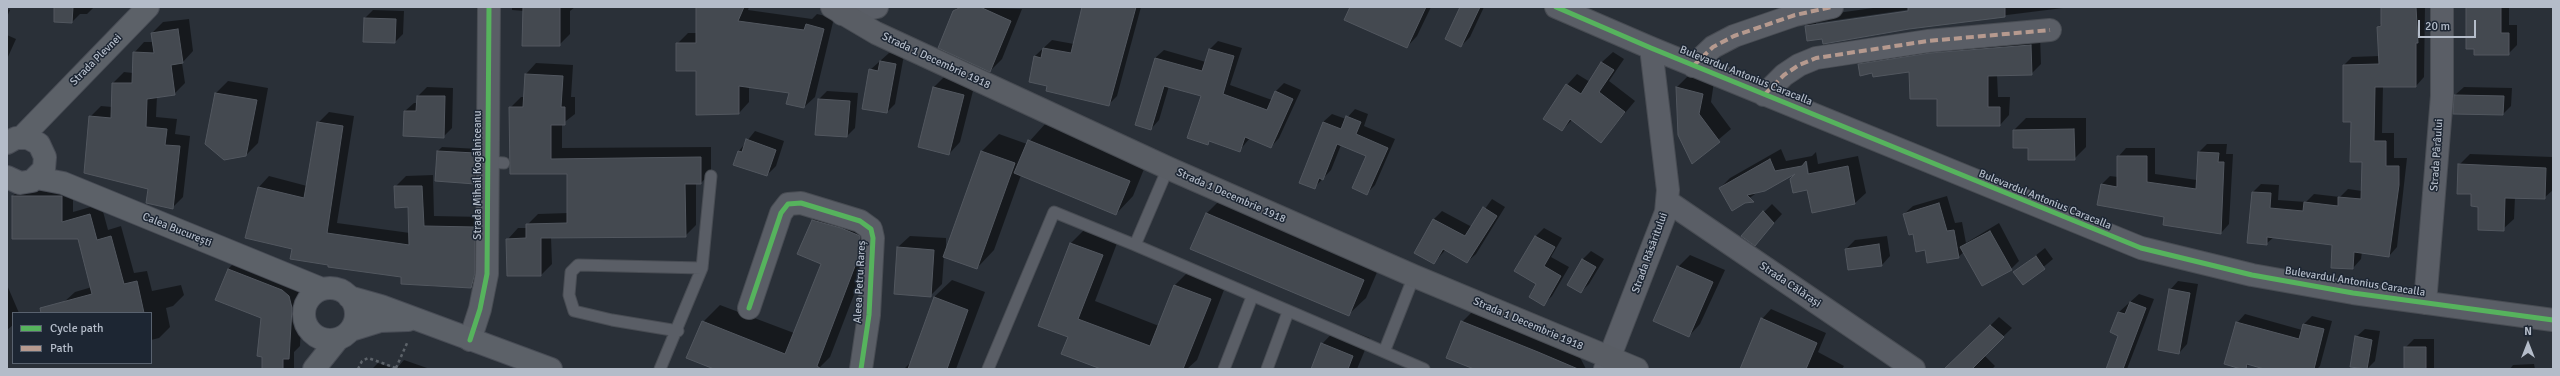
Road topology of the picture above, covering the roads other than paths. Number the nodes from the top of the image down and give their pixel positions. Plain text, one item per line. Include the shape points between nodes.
1 (148, 7) edge
2 (489, 7) edge
3 (877, 7) edge
4 (1556, 7) edge
5 (1832, 7) edge
6 (2442, 7) edge
7 (837, 11) edge
8 (2050, 30) dead end
9 (1651, 48) junction
10 (1693, 66) junction
11 (1764, 95) junction
12 (30, 153) edge
13 (1168, 168) junction
14 (711, 176) dead end
15 (9, 182) edge
16 (1667, 201) junction
17 (1135, 245) junction
18 (702, 268) junction
19 (1414, 276) junction
20 (291, 277) junction
21 (322, 290) junction
22 (349, 296) junction
23 (1252, 296) junction
24 (2425, 303) junction
25 (305, 306) junction
26 (750, 308) dead end
27 (1288, 312) junction
28 (2553, 320) edge
29 (410, 331) junction
30 (678, 331) junction
31 (311, 332) junction
32 (344, 335) junction
33 (470, 340) junction
34 (1384, 352) junction
35 (1607, 364) edge
36 (313, 369) edge
37 (550, 369) edge
38 (660, 369) edge
39 (861, 369) edge
40 (988, 369) edge
41 (1224, 369) edge
42 (1267, 369) edge
43 (1424, 369) edge
44 (1637, 369) edge
45 (1914, 369) edge

1 - 12 main road, Strada Plevnei via 55,101 46,114
2 - 33 street, Strada Mihail Kogălniceanu via 496,162 487,274
3 - 7 street
4 - 9 street, Bulevardul Antonius Caracalla
5 - 10 street via 1795,15 1734,36 1713,47
6 - 24 street, Strada Pârâului via 2442,96
7 - 13 main road, Strada 1 Decembrie 1918 via 876,33
8 - 11 street via 1928,41 1816,58 1784,75
9 - 10 street, Bulevardul Antonius Caracalla
9 - 16 street, Strada Răsăritului via 1668,190
10 - 11 street, Bulevardul Antonius Caracalla
11 - 24 street, Bulevardul Antonius Caracalla via 2141,248 2252,275
12 - 15 main road via 26,183
12 - 20 main road, Calea București via 63,183
13 - 17 lane
13 - 19 main road, Strada 1 Decembrie 1918
14 - 18 lane
16 - 35 street, Strada Răsăritului via 1660,232
16 - 45 street, Strada Călărași
17 - 23 lane
17 - 40 lane via 1054,212
18 - 30 lane
18 - 30 lane via 578,265 570,272 569,295 574,311
19 - 34 lane
19 - 35 main road, Strada 1 Decembrie 1918
20 - 21 main road, Calea București
20 - 25 main road
21 - 22 main road via 337,289
21 - 25 main road via 309,299
22 - 29 main road
22 - 32 main road via 356,309 356,317
23 - 27 lane
23 - 41 lane
24 - 28 street, Bulevardul Antonius Caracalla
25 - 31 main road via 304,320
26 - 39 street, Aleea Petru Rareș via 781,213 788,204 801,203 860,221 871,229 873,238 869,315
27 - 34 lane
27 - 42 lane
29 - 32 main road via 380,321
29 - 33 main road
30 - 38 lane
31 - 32 main road via 323,339
31 - 36 main road
32 - 36 main road
33 - 37 main road
34 - 43 lane
35 - 44 main road, Strada 1 Decembrie 1918

